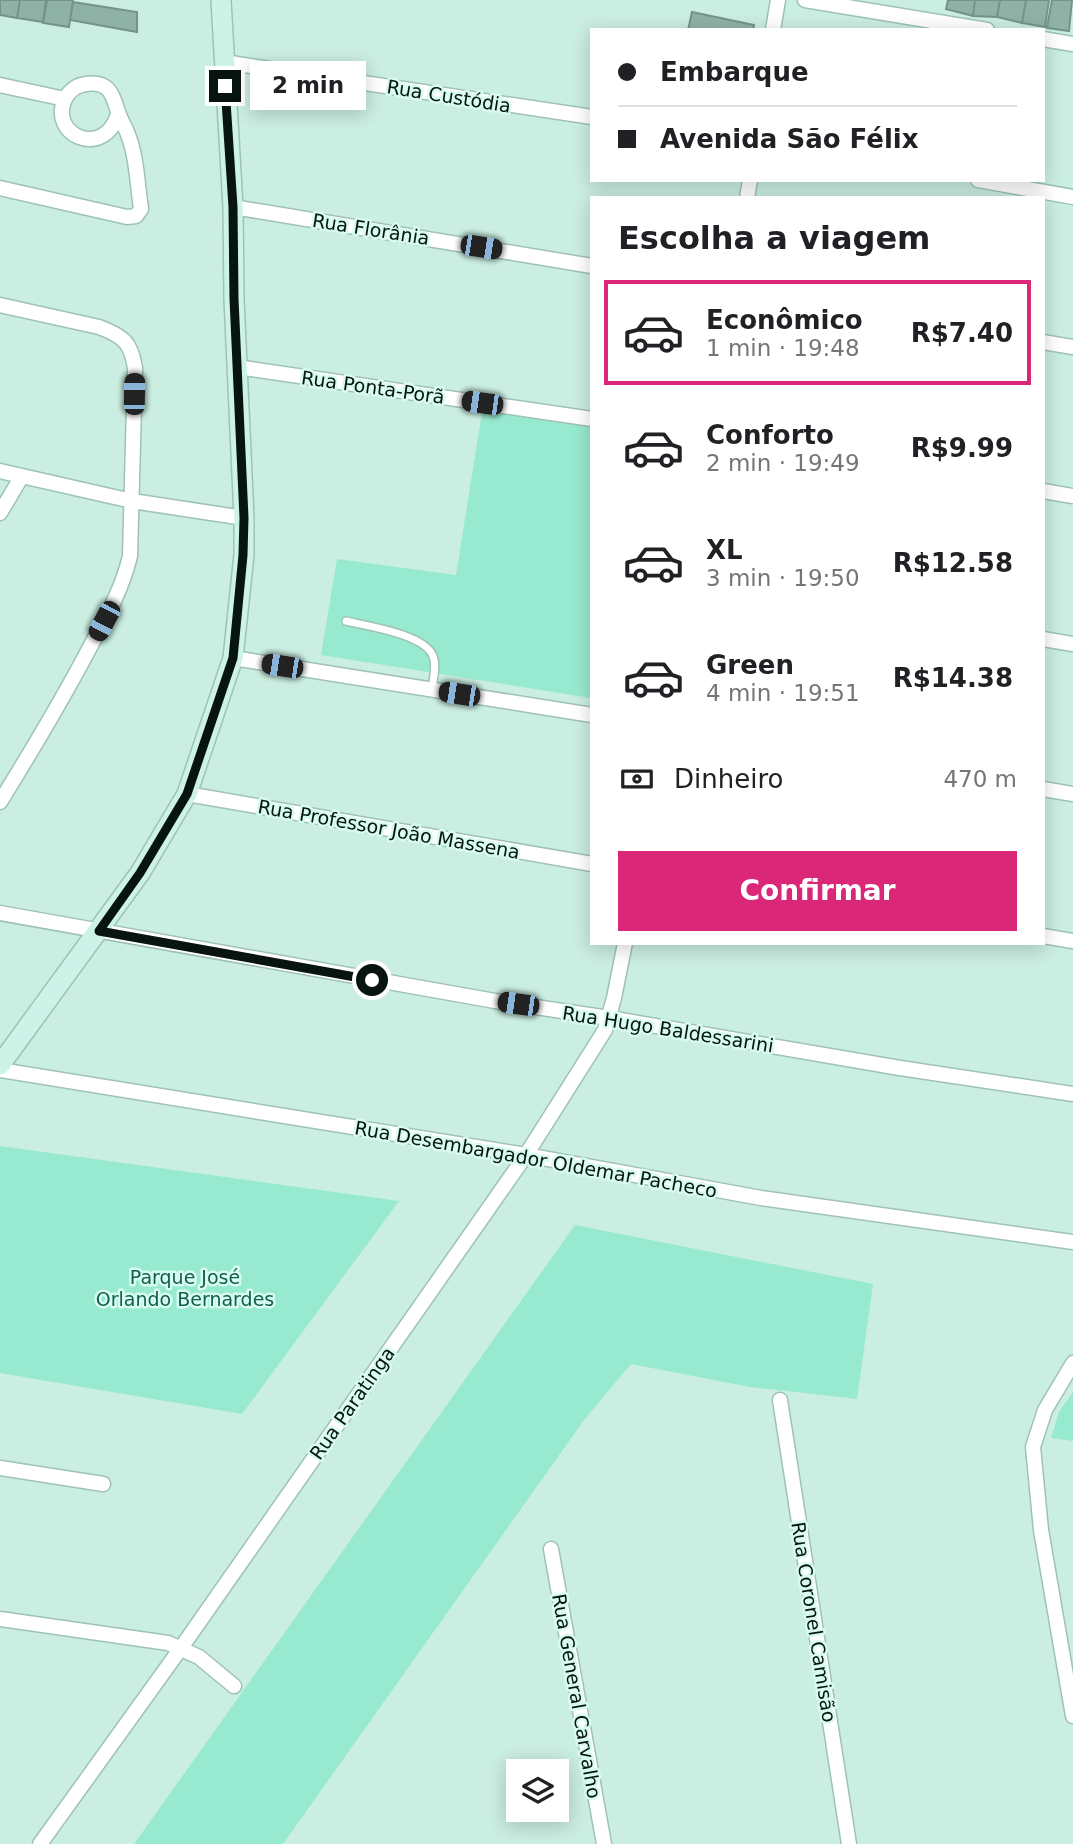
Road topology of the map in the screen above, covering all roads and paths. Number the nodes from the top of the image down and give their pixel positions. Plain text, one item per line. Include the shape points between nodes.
1 (221, 0) edge
2 (778, 0) edge
3 (805, 0) edge
4 (774, 28) edge
5 (975, 28) edge
6 (1045, 39) edge
7 (1073, 44) edge
8 (224, 62) junction
9 (0, 85) edge
10 (65, 99) junction
11 (118, 114) junction
12 (590, 117) edge
13 (989, 182) edge
14 (0, 187) edge
15 (1073, 197) edge
16 (233, 207) junction
17 (590, 266) edge
18 (0, 305) edge
19 (1045, 342) edge
20 (1073, 347) edge
21 (237, 366) junction
22 (590, 419) edge
23 (0, 471) edge
24 (22, 476) junction
25 (1045, 491) edge
26 (1073, 496) edge
27 (132, 501) junction
28 (0, 513) edge
29 (244, 518) junction
30 (346, 621) dead end
31 (1045, 639) edge
32 (1073, 644) edge
33 (233, 658) junction
34 (432, 690) junction
35 (590, 715) edge
36 (1045, 789) edge
37 (187, 794) junction
38 (1073, 794) edge
39 (0, 802) edge
40 (590, 864) edge
41 (0, 914) edge
42 (99, 931) junction
43 (1045, 936) edge
44 (1073, 941) edge
45 (625, 945) edge
46 (609, 1018) junction
47 (0, 1065) edge
48 (0, 1070) edge
49 (1073, 1094) edge
50 (526, 1155) junction
51 (1073, 1242) edge
52 (1073, 1363) edge
53 (780, 1400) dead end
54 (0, 1468) edge
55 (103, 1484) dead end
56 (551, 1549) dead end
57 (2, 1622) edge
58 (181, 1648) junction
59 (234, 1686) dead end
60 (1073, 1716) edge
61 (40, 1844) edge
62 (604, 1844) edge
63 (849, 1844) edge

1 - 8 street
2 - 4 street
3 - 5 street
6 - 7 street
8 - 12 street, Rua Custódia
8 - 16 street
9 - 10 street
10 - 11 street via 79,85 98,84 114,96
10 - 11 street via 63,120 77,137 88,140 108,134
11 - 14 street via 132,149 141,209 136,216
13 - 15 street
16 - 17 street, Rua Florânia
16 - 21 street
18 - 27 street via 99,327 121,337 133,352
19 - 20 street
21 - 22 street, Rua Ponta-Porã
21 - 29 street
23 - 24 street
24 - 27 street
24 - 28 street
25 - 26 street
27 - 29 street
27 - 39 street via 130,556 115,600
29 - 33 street
30 - 34 lane via 425,644 435,668
31 - 32 street
33 - 34 street
33 - 37 street
34 - 35 street
36 - 38 street
37 - 40 street, Rua Professor João Massena
37 - 42 street
41 - 42 street, Rua Hugo Baldessarini
42 - 46 street, Rua Hugo Baldessarini
42 - 47 street
43 - 44 street
45 - 46 street, Rua Paratinga
46 - 49 street, Rua Hugo Baldessarini
46 - 50 street, Rua Paratinga
48 - 50 street, Rua Desembargador Oldemar Pacheco
50 - 51 street, Rua Desembargador Oldemar Pacheco via 761,1198
50 - 58 street, Rua Paratinga
52 - 60 street via 1045,1410 1033,1447 1041,1530
53 - 63 street, Rua Coronel Camisão
54 - 55 street
56 - 62 street, Rua General Carvalho
57 - 58 street
58 - 59 street
58 - 61 street, Rua Paratinga

